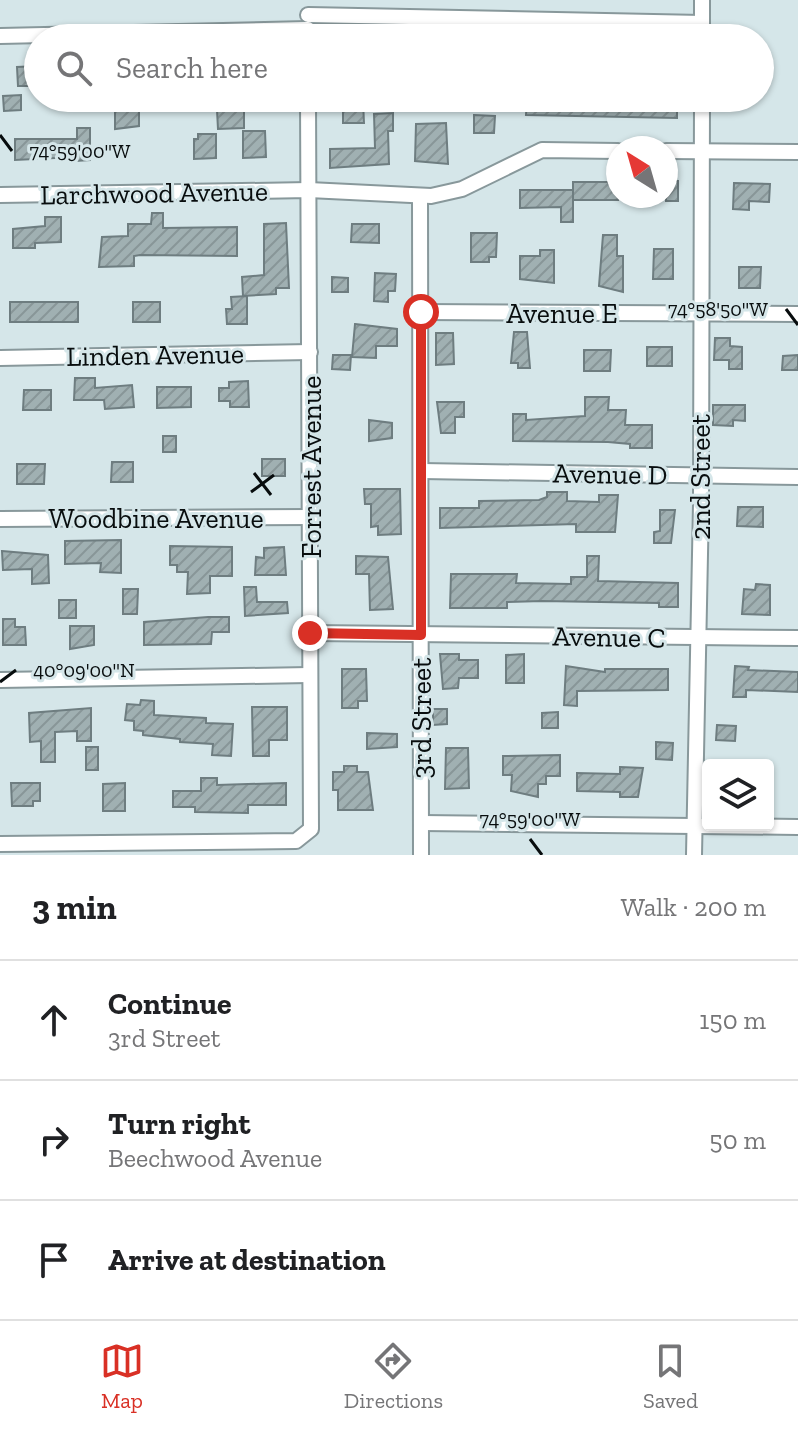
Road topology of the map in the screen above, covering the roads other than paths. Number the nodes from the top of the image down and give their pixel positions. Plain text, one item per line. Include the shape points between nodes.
1 (702, 0) edge
2 (308, 20) edge
3 (231, 24) edge
4 (451, 24) edge
5 (702, 24) edge
6 (24, 35) edge
7 (0, 36) edge
8 (308, 112) edge
9 (702, 112) edge
10 (606, 151) edge
11 (678, 151) edge
12 (702, 152) junction
13 (798, 152) edge
14 (309, 190) junction
15 (0, 195) edge
16 (420, 197) junction
17 (421, 312) junction
18 (700, 313) junction
19 (798, 314) edge
20 (310, 352) junction
21 (0, 358) edge
22 (422, 471) junction
23 (701, 476) junction
24 (798, 477) edge
25 (312, 517) junction
26 (0, 519) edge
27 (310, 633) junction
28 (421, 635) junction
29 (698, 638) junction
30 (798, 638) edge
31 (309, 675) junction
32 (0, 680) edge
33 (422, 823) junction
34 (694, 826) junction
35 (798, 827) edge
36 (0, 844) edge
37 (421, 855) edge
38 (694, 855) edge

1 - 5 street
2 - 3 street
2 - 4 street
6 - 7 street
8 - 14 street, Forrest Avenue
9 - 12 street, 2nd Street
10 - 16 street, Larchwood Avenue via 542,150 462,189
11 - 12 street
12 - 13 street
12 - 18 street, 2nd Street
14 - 15 street, Larchwood Avenue
14 - 16 street, Larchwood Avenue
14 - 20 street, Forrest Avenue
16 - 17 street, 3rd Street
17 - 18 street, Avenue E
17 - 22 street, 3rd Street
18 - 19 street, Avenue E
18 - 23 street, 2nd Street
20 - 21 street, Linden Avenue
20 - 25 street, Forrest Avenue
22 - 23 street, Avenue D
22 - 28 street, 3rd Street
23 - 24 street, Avenue D
23 - 29 street, 2nd Street
25 - 26 street, Woodbine Avenue
25 - 27 street, Forrest Avenue
27 - 28 street, Avenue C
27 - 31 street, Forrest Avenue
28 - 29 street, Avenue C
28 - 33 street, 3rd Street
29 - 30 street, Avenue C
29 - 34 street, 2nd Street
31 - 32 street
31 - 36 street, Forrest Avenue via 307,835 296,841
33 - 34 street
33 - 37 street, 3rd Street
34 - 35 street
34 - 38 street, 2nd Street

